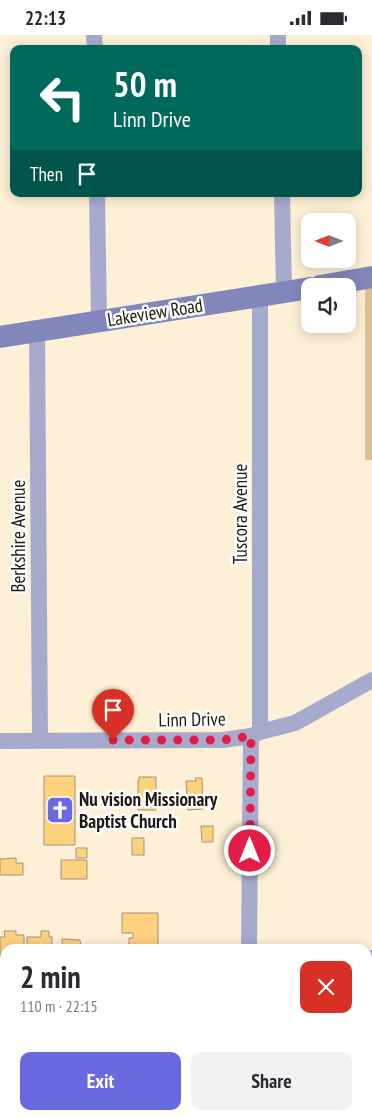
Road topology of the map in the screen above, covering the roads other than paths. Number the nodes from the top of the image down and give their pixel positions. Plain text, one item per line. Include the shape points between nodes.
1 (97, 197) edge
2 (282, 197) edge
3 (372, 277) edge
4 (356, 280) edge
5 (301, 289) edge
6 (284, 292) junction
7 (260, 297) junction
8 (98, 321) junction
9 (37, 331) junction
10 (0, 337) edge
11 (372, 680) edge
12 (255, 734) junction
13 (40, 740) junction
14 (0, 741) edge
15 (249, 944) edge

1 - 8 street
2 - 6 street
3 - 4 street
5 - 6 street, Lakeview Road
6 - 7 street, Lakeview Road
7 - 8 street, Lakeview Road
7 - 12 street, Tuscora Avenue
8 - 9 street, Lakeview Road
9 - 10 street, Lakeview Road
9 - 13 street, Berkshire Avenue
11 - 12 street, Linn Drive via 294,723
12 - 13 street, Linn Drive via 223,740
12 - 15 street, Tuscora Avenue
13 - 14 street, Linn Drive

